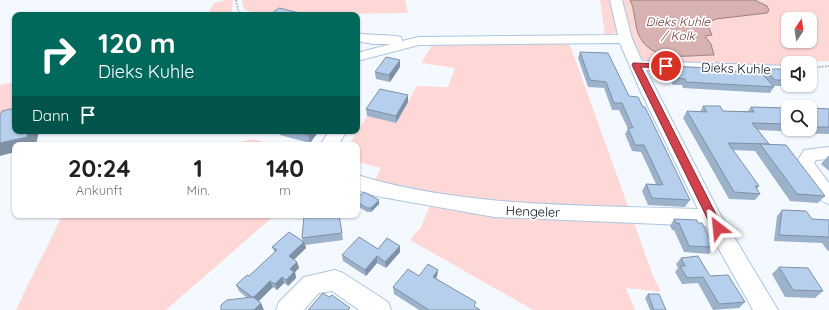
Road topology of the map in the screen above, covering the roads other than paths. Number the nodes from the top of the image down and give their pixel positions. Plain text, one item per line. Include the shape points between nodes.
1 (616, 0) edge
2 (360, 38) edge
3 (625, 39) junction
4 (419, 41) junction
5 (360, 56) edge
6 (636, 65) junction
7 (781, 70) edge
8 (829, 153) edge
9 (360, 183) edge
10 (829, 197) edge
11 (712, 218) junction
12 (288, 310) edge
13 (379, 310) edge
14 (766, 310) edge

1 - 3 street
2 - 4 street
3 - 4 street
3 - 6 street
4 - 5 street
6 - 7 street, Dieks Kuhle
6 - 11 street
8 - 10 street via 810,154 805,162 812,176
9 - 11 street, Hengeler via 376,189 494,209
11 - 14 street
12 - 13 street via 312,284 335,280

